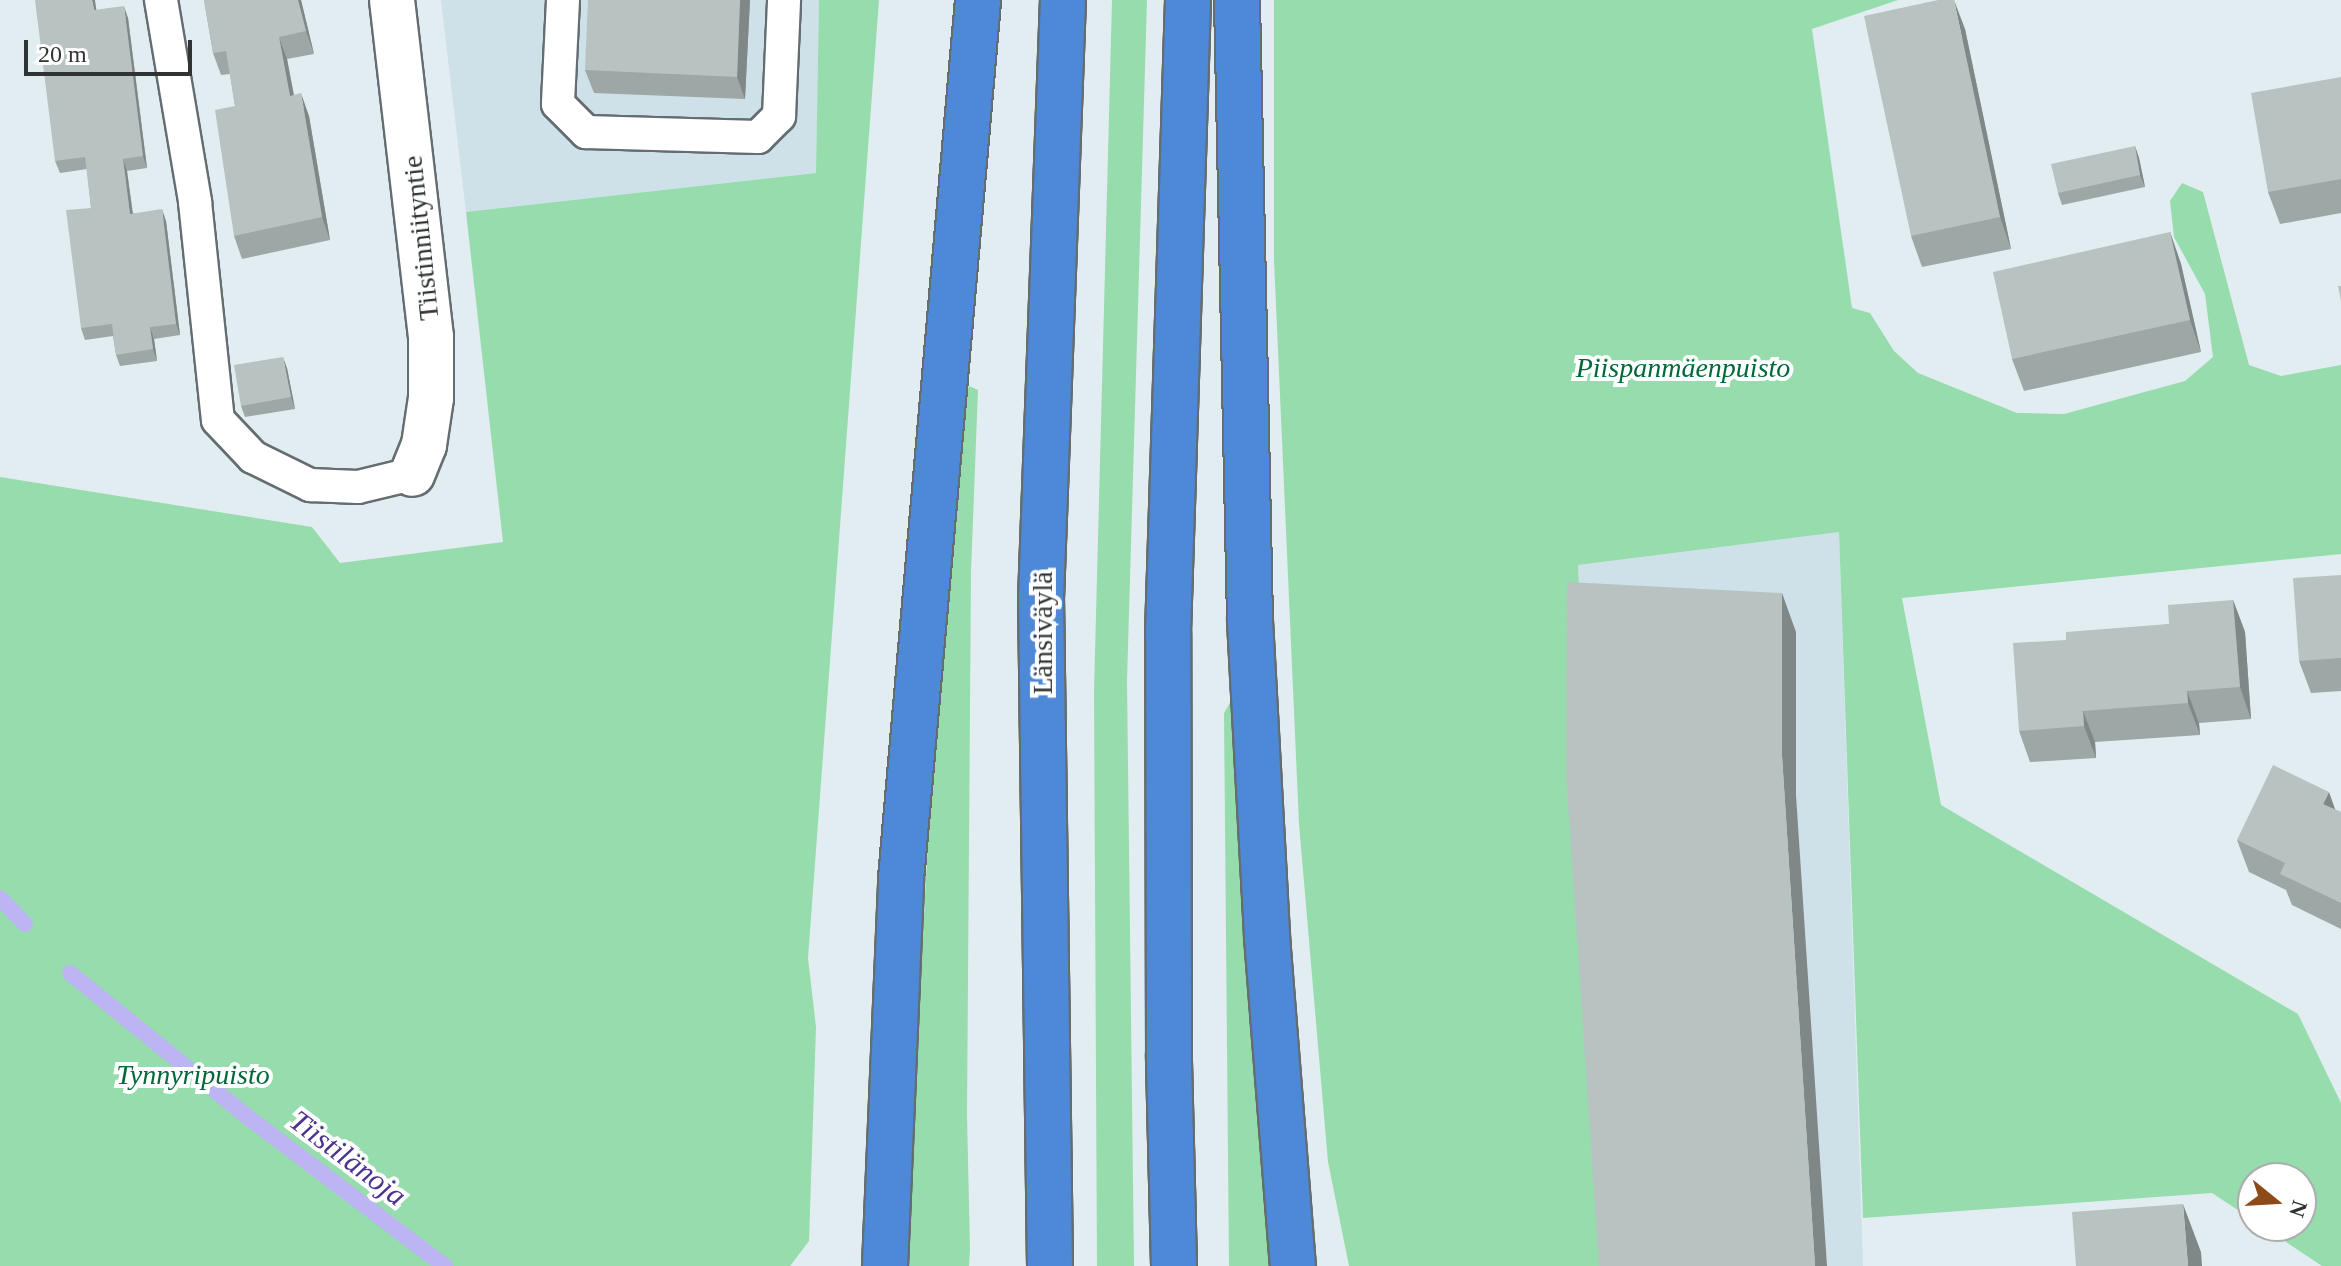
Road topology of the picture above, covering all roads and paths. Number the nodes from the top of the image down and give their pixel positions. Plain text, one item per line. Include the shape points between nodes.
1 (161, 0) edge
2 (392, 0) edge
3 (563, 0) edge
4 (784, 0) edge
5 (978, 0) edge
6 (1063, 0) edge
7 (1188, 0) edge
8 (1237, 0) edge
9 (412, 474) joint
10 (885, 1266) edge
11 (1050, 1266) edge
12 (1174, 1266) edge
13 (1293, 1266) edge

1 - 9 lane via 195,202 218,420 253,457 310,485 358,487
2 - 9 street, Tiistinniityntie via 431,337 431,398 424,445
3 - 4 lane via 558,104 586,132 758,137 779,116
5 - 10 highway via 901,879
6 - 11 highway, Länsiväylä via 1041,599
7 - 12 highway via 1168,633
8 - 13 highway via 1250,621 1267,937

